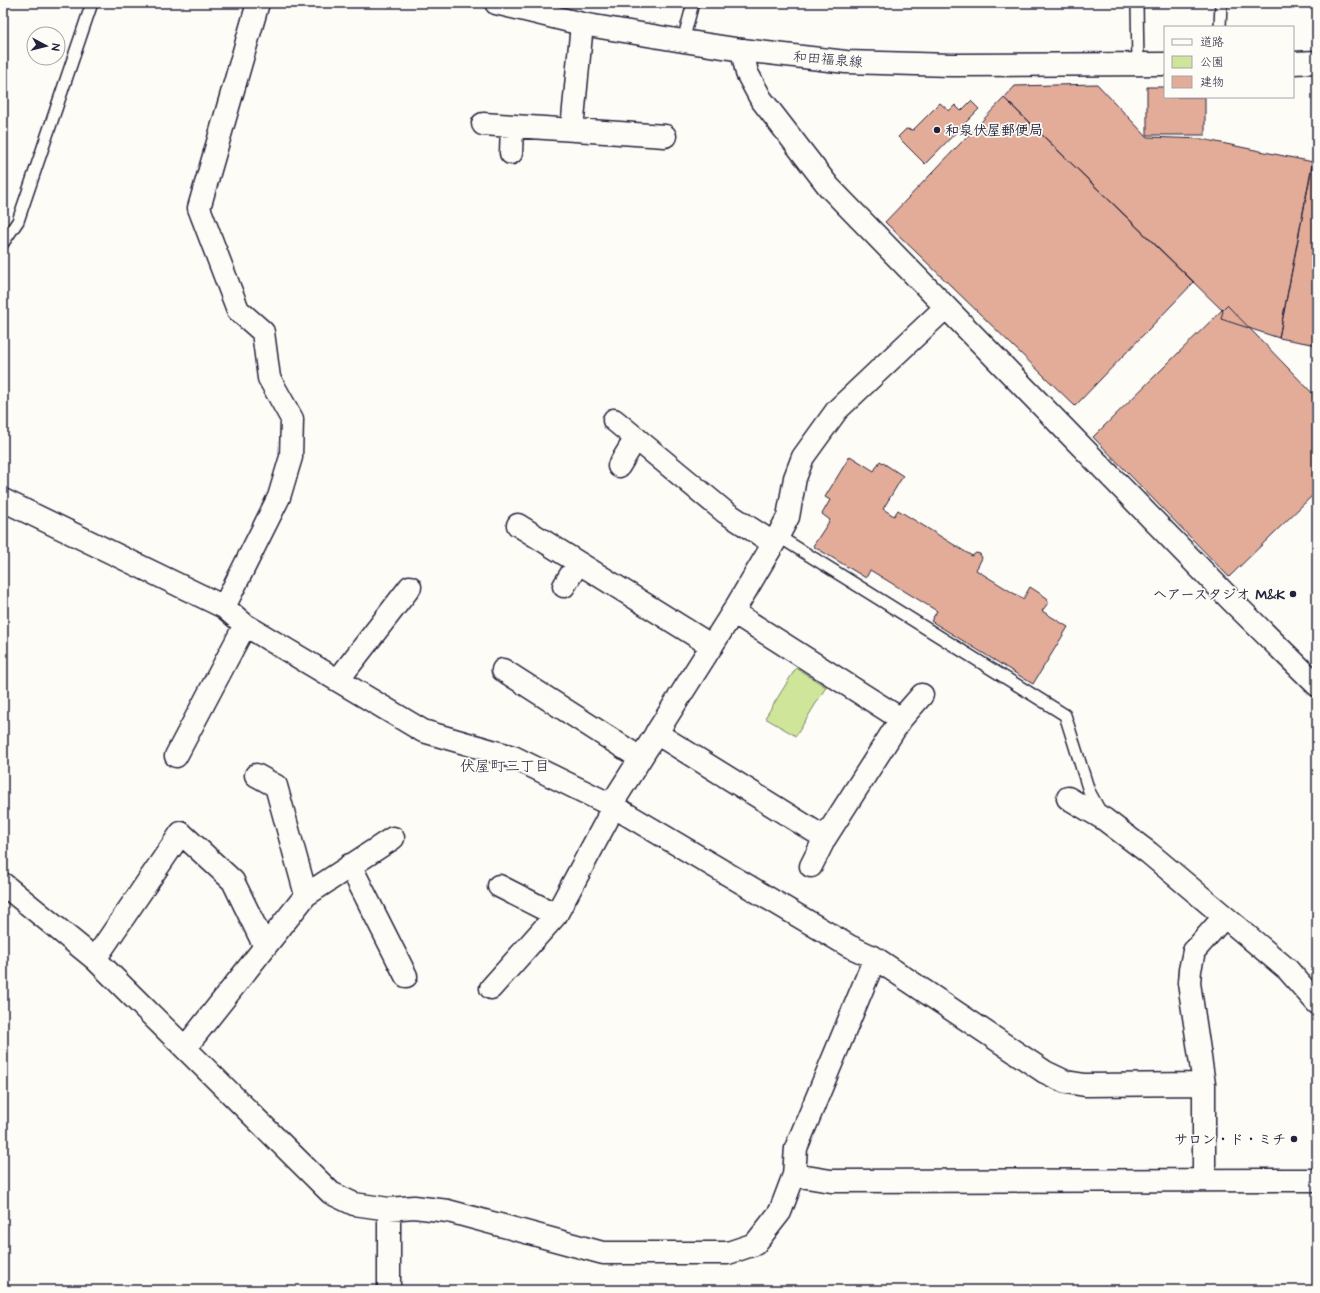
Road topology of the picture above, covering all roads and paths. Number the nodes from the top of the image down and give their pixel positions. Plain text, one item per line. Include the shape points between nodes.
1 (92, 3) edge
2 (258, 3) edge
3 (496, 3) edge
4 (693, 3) edge
5 (1137, 3) edge
6 (1220, 3) edge
7 (582, 24) junction
8 (1220, 26) edge
9 (683, 41) junction
10 (742, 50) junction
11 (1317, 62) edge
12 (1294, 63) edge
13 (1138, 64) junction
14 (1164, 64) edge
15 (483, 124) dead end
16 (512, 126) junction
17 (572, 130) junction
18 (665, 136) dead end
19 (510, 153) dead end
20 (3, 243) edge
21 (946, 307) junction
22 (614, 420) dead end
23 (636, 438) junction
24 (619, 466) dead end
25 (3, 500) edge
26 (518, 525) dead end
27 (776, 540) junction
28 (578, 563) junction
29 (564, 586) dead end
30 (410, 587) dead end
31 (224, 607) junction
32 (733, 612) junction
33 (245, 625) junction
34 (712, 646) junction
35 (503, 670) dead end
36 (338, 680) junction
37 (1317, 685) edge
38 (922, 695) dead end
39 (900, 719) junction
40 (656, 733) junction
41 (176, 756) dead end
42 (640, 758) junction
43 (256, 775) dead end
44 (1068, 798) dead end
45 (611, 805) junction
46 (1104, 819) junction
47 (392, 838) dead end
48 (825, 838) junction
49 (350, 865) junction
50 (811, 866) dead end
51 (3, 884) edge
52 (499, 886) dead end
53 (306, 895) junction
54 (556, 915) junction
55 (1224, 917) junction
56 (265, 947) junction
57 (875, 958) junction
58 (95, 959) junction
59 (406, 976) dead end
60 (491, 988) dead end
61 (1317, 1003) edge
62 (185, 1048) junction
63 (1204, 1084) junction
64 (794, 1175) junction
65 (1204, 1180) junction
66 (1317, 1180) edge
67 (389, 1209) junction
68 (389, 1290) edge

1 - 20 lane via 18,221
2 - 31 street via 199,208 238,310 263,332 269,378 292,419 291,457 279,497
3 - 7 street, 和田福泉線
4 - 9 lane
5 - 13 lane
6 - 8 lane
7 - 9 street, 和田福泉線
7 - 17 street
9 - 10 street, 和田福泉線
10 - 13 street, 和田福泉線 via 846,62 951,65
10 - 21 street via 747,73 761,99 829,187
11 - 12 street
13 - 14 street, 和田福泉線
15 - 16 street
16 - 17 street
16 - 19 street
17 - 18 street
21 - 27 street via 832,416 803,457 788,517
21 - 37 street
22 - 23 street
23 - 24 street
23 - 27 street via 725,512
25 - 31 street
26 - 28 street
27 - 32 street
27 - 46 lane via 1065,715 1089,791
28 - 29 street
28 - 34 street
30 - 36 street
31 - 33 street
32 - 34 street
32 - 39 street
33 - 36 street
33 - 41 street
34 - 40 street
35 - 42 street
36 - 45 street via 423,731 512,757
38 - 39 street
39 - 48 street
40 - 42 street
40 - 48 street
42 - 45 street
43 - 53 street via 276,786
44 - 46 street
45 - 54 street via 607,820
45 - 57 street via 849,946
46 - 55 street via 1149,853
47 - 49 street
48 - 50 street
49 - 53 street
49 - 59 street
51 - 58 street
52 - 54 street
53 - 56 street
54 - 60 street
55 - 61 street via 1288,970
55 - 63 street via 1194,951 1190,970 1189,983
56 - 58 street via 232,881 181,832
56 - 62 street
57 - 63 street via 1045,1072 1066,1082 1085,1085
57 - 64 street via 796,1148
58 - 62 street
62 - 67 street via 332,1193 354,1204
63 - 65 street
64 - 65 street via 831,1181
64 - 67 street via 780,1212 755,1244 728,1253 603,1253 448,1211 414,1207
65 - 66 street
67 - 68 street

